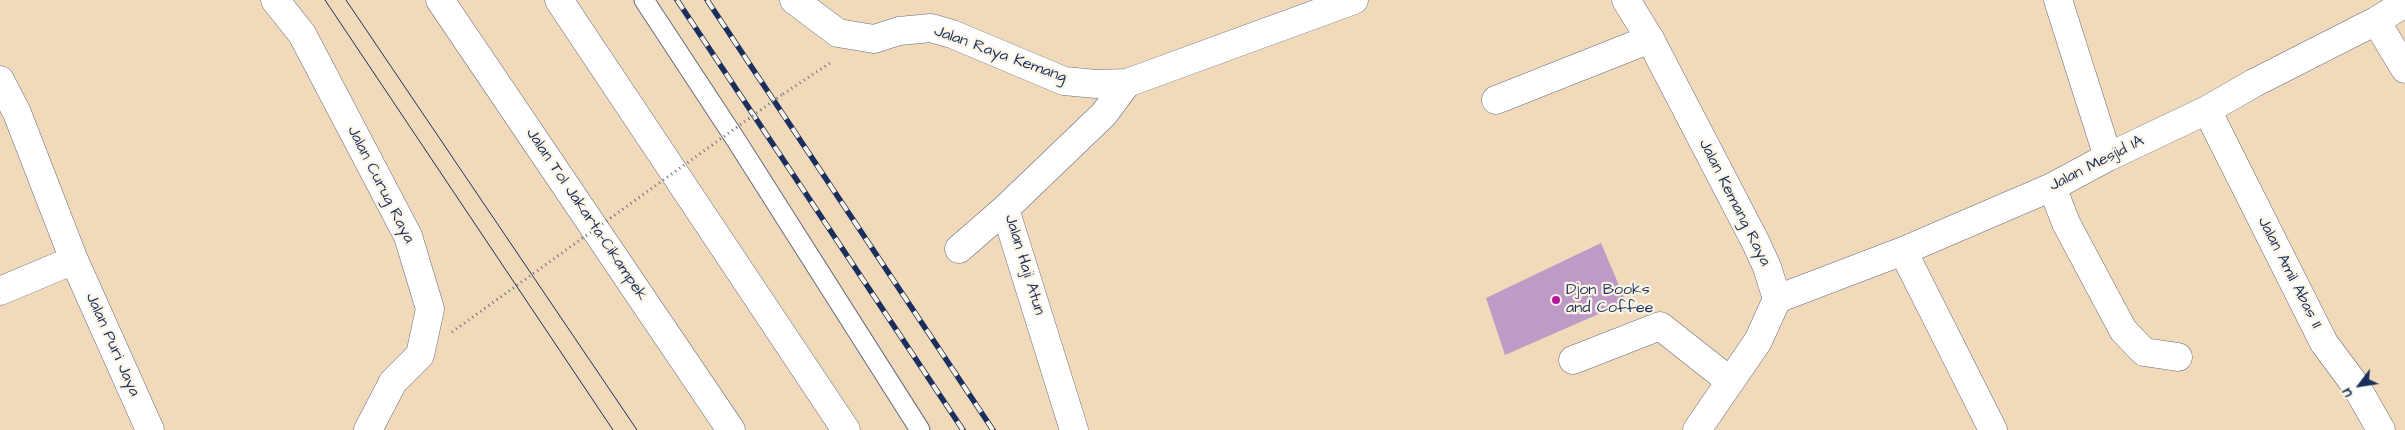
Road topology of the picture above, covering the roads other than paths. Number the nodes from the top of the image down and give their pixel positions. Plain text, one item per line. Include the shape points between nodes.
1 (276, 0) edge
2 (440, 0) edge
3 (559, 0) edge
4 (644, 0) edge
5 (794, 0) edge
6 (1354, 0) edge
7 (1626, 0) edge
8 (2058, 0) edge
9 (2405, 2) edge
10 (2376, 21) junction
11 (1650, 40) junction
12 (2405, 70) edge
13 (0, 80) edge
14 (1127, 83) junction
15 (1496, 100) dead end
16 (2207, 110) junction
17 (8, 116) edge
18 (2108, 157) junction
19 (2052, 187) junction
20 (1005, 209) junction
21 (959, 249) dead end
22 (1903, 251) junction
23 (74, 260) junction
24 (0, 291) edge
25 (1777, 299) junction
26 (2178, 357) dead end
27 (1573, 360) dead end
28 (1730, 381) junction
29 (150, 430) edge
30 (368, 430) edge
31 (731, 430) edge
32 (846, 430) edge
33 (920, 430) edge
34 (1074, 430) edge
35 (1697, 430) edge
36 (1993, 430) edge
37 (2381, 430) edge

1 - 30 main road, Jalan Curug Raya via 302,34 408,236 430,309 420,356 393,382
2 - 31 main road, Jalan Tol Jakarta–Cikampek
3 - 32 main road
4 - 33 lane
5 - 14 main road, Jalan Raya Kemang via 838,33 874,39 899,31 930,28 952,34 1064,81
6 - 14 main road, Jalan Raya Kemang
7 - 11 main road, Jalan Kemang Raya
8 - 18 main road
9 - 10 main road, Jalan Mesjid 1A
10 - 12 main road
10 - 16 main road, Jalan Mesjid 1A
11 - 15 main road
11 - 25 main road, Jalan Kemang Raya via 1756,242
13 - 17 main road, Jalan Puri Jaya
14 - 20 main road, Jalan Haji Atun via 1104,114
16 - 18 main road, Jalan Mesjid 1A
16 - 37 main road, Jalan Amil Abas II via 2324,343 2356,386
17 - 23 main road, Jalan Puri Jaya
18 - 19 main road, Jalan Mesjid 1A
19 - 22 main road, Jalan Mesjid 1A
19 - 26 main road via 2066,222 2123,330 2144,352
20 - 21 main road
20 - 34 main road, Jalan Haji Atun
22 - 25 main road, Jalan Mesjid 1A
22 - 36 main road
23 - 24 main road
23 - 29 main road, Jalan Puri Jaya
25 - 28 main road via 1758,341
27 - 28 main road via 1660,326
28 - 35 main road

